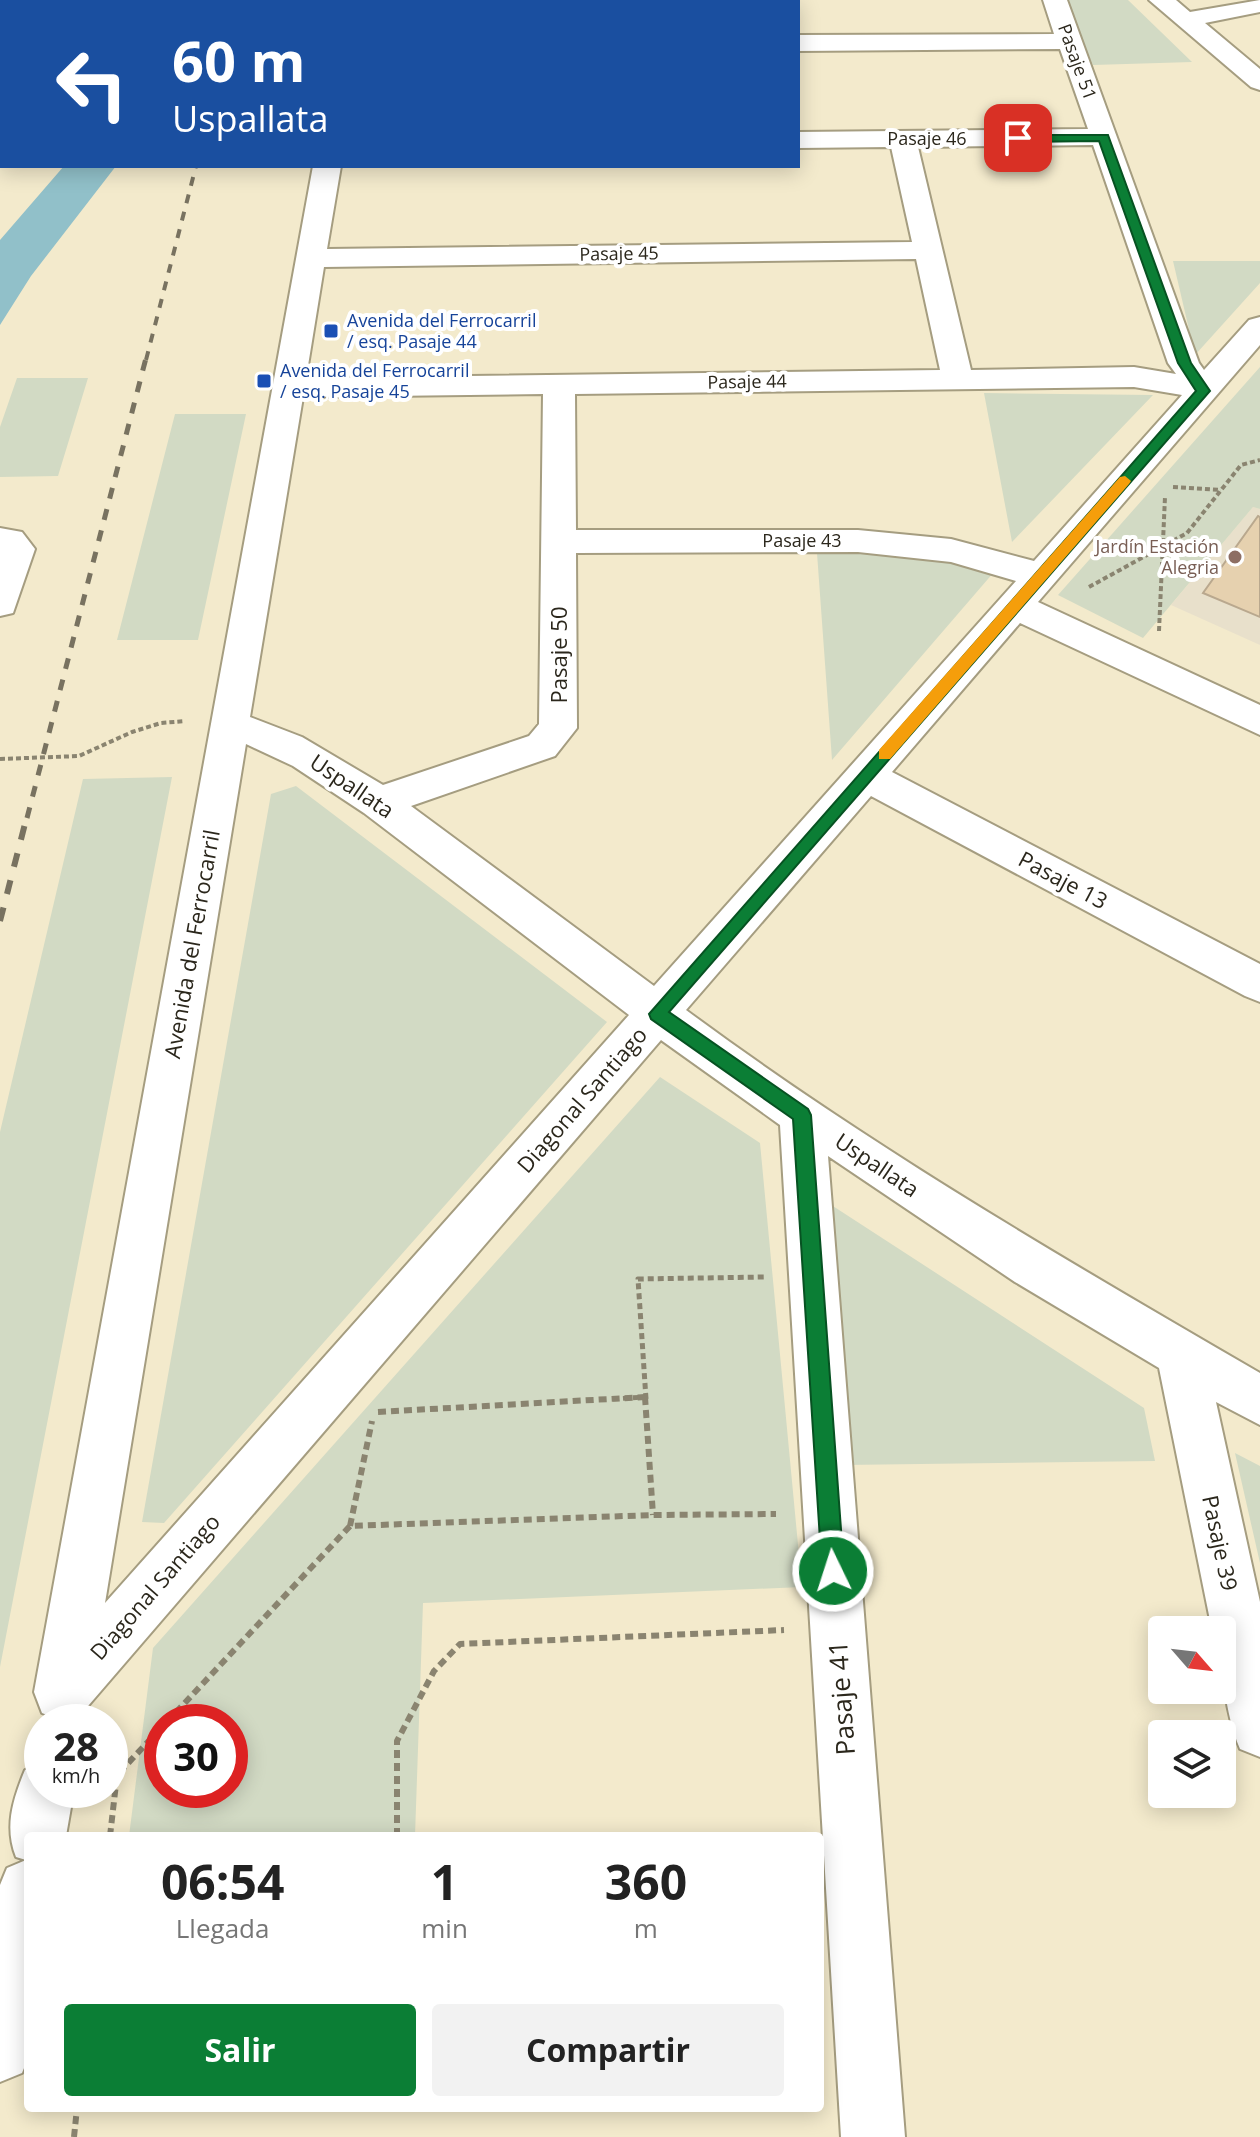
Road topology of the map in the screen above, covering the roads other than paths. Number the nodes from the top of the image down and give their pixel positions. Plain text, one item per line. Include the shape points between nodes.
1 (1055, 0) edge
2 (1161, 0) edge
3 (1260, 5) edge
4 (1185, 20) junction
5 (1069, 41) junction
6 (800, 43) edge
7 (1260, 82) edge
8 (1104, 137) junction
9 (903, 139) junction
10 (800, 140) edge
11 (327, 168) edge
12 (928, 250) junction
13 (311, 258) junction
14 (1260, 326) edge
15 (958, 379) junction
16 (559, 385) junction
17 (288, 388) junction
18 (1203, 391) junction
19 (559, 542) junction
20 (9, 544) edge
21 (1027, 592) junction
22 (0, 604) edge
23 (1260, 721) edge
24 (230, 725) junction
25 (866, 776) junction
26 (378, 802) junction
27 (1260, 984) edge
28 (657, 1014) junction
29 (802, 1115) junction
30 (1181, 1357) junction
31 (1260, 1401) edge
32 (61, 1704) edge
33 (63, 1704) edge
34 (1260, 1729) edge
35 (42, 1808) edge
36 (38, 1832) edge
37 (24, 1912) edge
38 (0, 2051) edge
39 (873, 2137) edge

1 - 5 street, Pasaje 51
2 - 4 street
3 - 4 street
4 - 7 street
5 - 6 street
5 - 8 street, Pasaje 51
8 - 9 street, Pasaje 46
8 - 18 street, Pasaje 51 via 1184,363
9 - 10 street, Pasaje 46
9 - 12 street
11 - 13 street, Avenida del Ferrocarril
12 - 13 street, Pasaje 45
12 - 15 street
13 - 17 street, Avenida del Ferrocarril
14 - 18 street, Diagonal Santiago
15 - 16 street, Pasaje 44
15 - 18 street, Pasaje 44 via 1134,377
16 - 17 street, Pasaje 44
16 - 19 street, Pasaje 50
17 - 24 street, Avenida del Ferrocarril
18 - 21 street, Diagonal Santiago
19 - 21 street, Pasaje 43 via 901,544 998,560
19 - 26 street, Pasaje 50 via 559,719 552,737 529,751
20 - 22 street
21 - 23 street, Pasaje 43
21 - 25 street, Diagonal Santiago
24 - 26 street, Uspallata via 301,752
24 - 32 street, Avenida del Ferrocarril
25 - 27 street, Pasaje 13
25 - 28 street, Diagonal Santiago
26 - 28 street, Uspallata
28 - 29 street, Uspallata
28 - 33 street, Diagonal Santiago
29 - 30 street, Uspallata
29 - 39 street, Pasaje 41
30 - 31 street, Uspallata
30 - 34 street, Pasaje 39
35 - 36 street
37 - 38 street

